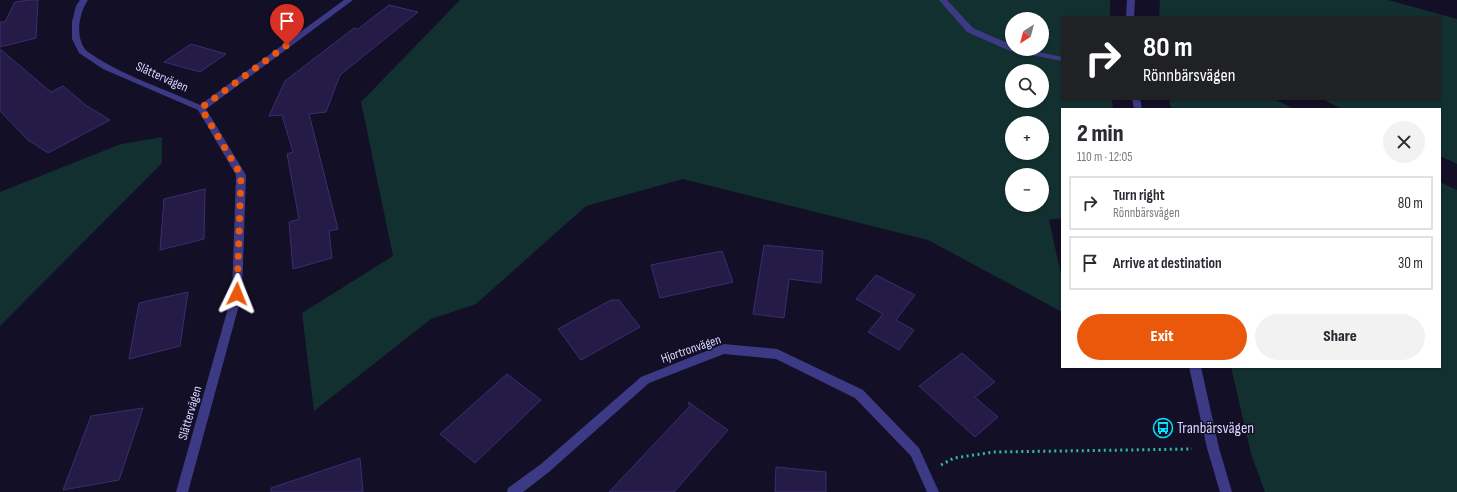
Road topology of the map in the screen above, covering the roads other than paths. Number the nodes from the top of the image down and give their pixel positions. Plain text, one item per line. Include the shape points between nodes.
1 (84, 0) edge
2 (349, 0) edge
3 (943, 0) edge
4 (1131, 0) edge
5 (1130, 16) edge
6 (1005, 45) edge
7 (1049, 56) edge
8 (1061, 58) edge
9 (201, 108) junction
10 (1195, 368) edge
11 (182, 492) edge
12 (513, 492) edge
13 (933, 492) edge
14 (1226, 492) edge

1 - 9 street, Slåttervägen via 76,22 76,39 82,51 106,67
2 - 9 street
3 - 6 street via 970,30
4 - 5 street
7 - 8 street
9 - 11 street, Slåttervägen via 241,175 237,294
10 - 14 street via 1213,448
12 - 13 street, Hjortronvägen via 545,468 645,380 724,349 777,354 859,394 915,452

